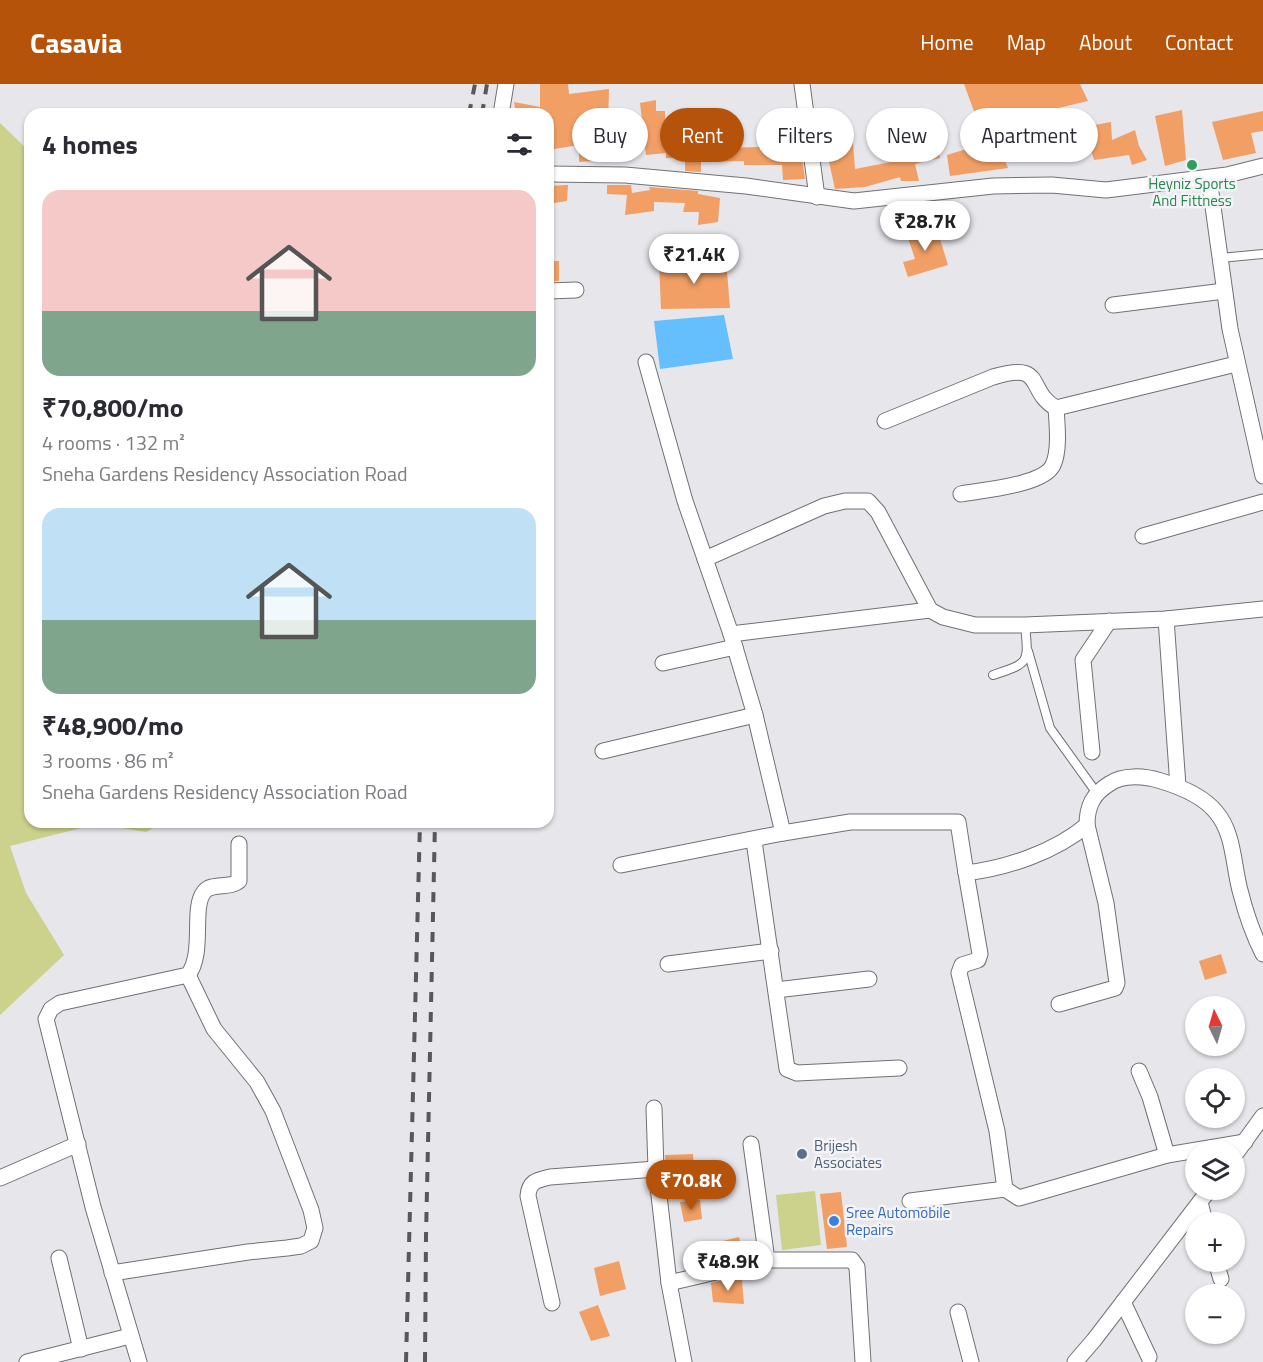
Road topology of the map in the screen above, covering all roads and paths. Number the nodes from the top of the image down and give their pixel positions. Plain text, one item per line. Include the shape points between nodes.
1 (506, 84) edge
2 (802, 84) edge
3 (502, 108) edge
4 (1263, 166) edge
5 (554, 174) edge
6 (1209, 178) junction
7 (817, 197) junction
8 (1263, 254) edge
9 (1220, 258) junction
10 (576, 290) dead end
11 (554, 291) edge
12 (1224, 291) junction
13 (1113, 305) dead end
14 (646, 362) dead end
15 (1236, 364) junction
16 (1056, 408) junction
17 (885, 421) dead end
18 (1263, 477) edge
19 (961, 494) dead end
20 (1263, 502) edge
21 (1143, 536) dead end
22 (705, 559) junction
23 (1263, 609) edge
24 (930, 610) junction
25 (1166, 619) junction
26 (1109, 621) junction
27 (1025, 625) junction
28 (733, 641) junction
29 (1028, 651) junction
30 (663, 663) dead end
31 (993, 675) dead end
32 (755, 715) junction
33 (603, 751) dead end
34 (1092, 752) dead end
35 (1178, 786) junction
36 (1096, 792) junction
37 (1087, 825) junction
38 (783, 833) junction
39 (754, 841) junction
40 (239, 844) dead end
41 (621, 865) dead end
42 (966, 873) junction
43 (771, 951) junction
44 (1263, 954) edge
45 (668, 964) dead end
46 (188, 975) junction
47 (869, 979) dead end
48 (776, 990) junction
49 (1059, 1004) dead end
50 (899, 1068) dead end
51 (1139, 1071) dead end
52 (654, 1108) dead end
53 (1263, 1116) edge
54 (1245, 1142) edge
55 (752, 1143) dead end
56 (78, 1144) junction
57 (1185, 1152) edge
58 (1167, 1155) junction
59 (656, 1169) junction
60 (0, 1178) edge
61 (1005, 1189) junction
62 (1201, 1200) edge
63 (910, 1201) dead end
64 (59, 1258) dead end
65 (767, 1260) junction
66 (1219, 1272) edge
67 (112, 1273) junction
68 (1221, 1279) dead end
69 (669, 1283) junction
70 (1123, 1302) junction
71 (552, 1303) dead end
72 (958, 1312) dead end
73 (130, 1336) junction
74 (81, 1348) junction
75 (1149, 1357) dead end
76 (27, 1362) edge
77 (139, 1362) edge
78 (684, 1362) edge
79 (863, 1362) edge
80 (971, 1362) edge
81 (1075, 1362) edge

1 - 3 street
2 - 7 street
4 - 6 street
5 - 7 street via 625,175
6 - 7 street via 1106,190 1052,185 993,186 854,201
6 - 9 street
8 - 9 lane
9 - 12 street
10 - 11 street
12 - 13 street
12 - 15 street
14 - 22 street
15 - 16 street
15 - 18 street
16 - 17 street via 1045,402 1033,378 1010,372
16 - 19 street via 1057,438 1053,464 1046,474
20 - 21 street
22 - 24 street via 824,506 868,501 878,512
22 - 28 street
23 - 25 street
24 - 27 street via 975,625
24 - 28 street
25 - 26 street
25 - 35 street
26 - 27 street
26 - 34 street via 1083,660
27 - 29 lane
28 - 30 street
28 - 32 street
29 - 31 lane via 1020,667
29 - 36 lane via 1050,728
32 - 33 street
32 - 38 street
35 - 36 street via 1146,776 1115,779
35 - 44 street via 1205,801 1225,825 1240,893
36 - 37 street via 1087,812
37 - 42 street via 1075,836 1040,852
37 - 49 street via 1106,903 1117,983 1115,988
38 - 39 street
38 - 42 street via 850,822 958,822
39 - 41 street
39 - 43 street
40 - 46 street via 239,881 209,888 200,900 194,968
42 - 61 street via 980,954 978,960 962,965 959,973 997,1131
43 - 45 street
43 - 48 street
46 - 56 street via 60,1003 51,1009 46,1019 48,1032
46 - 67 street via 214,1029 257,1082 273,1111 315,1228 311,1241 301,1246
47 - 48 street
48 - 50 street via 787,1069 796,1073
51 - 58 street
52 - 59 street
53 - 54 street
55 - 65 street
56 - 60 street
56 - 67 street
57 - 58 street
58 - 61 street via 1019,1198
59 - 69 street
59 - 71 street via 550,1177 535,1180 529,1187
61 - 63 street
62 - 70 street
64 - 74 street
65 - 69 street
65 - 79 street via 852,1260 857,1267
66 - 68 street
67 - 73 street
69 - 78 street
70 - 75 street
70 - 81 street
72 - 80 street
73 - 74 street
73 - 77 street
74 - 76 street

